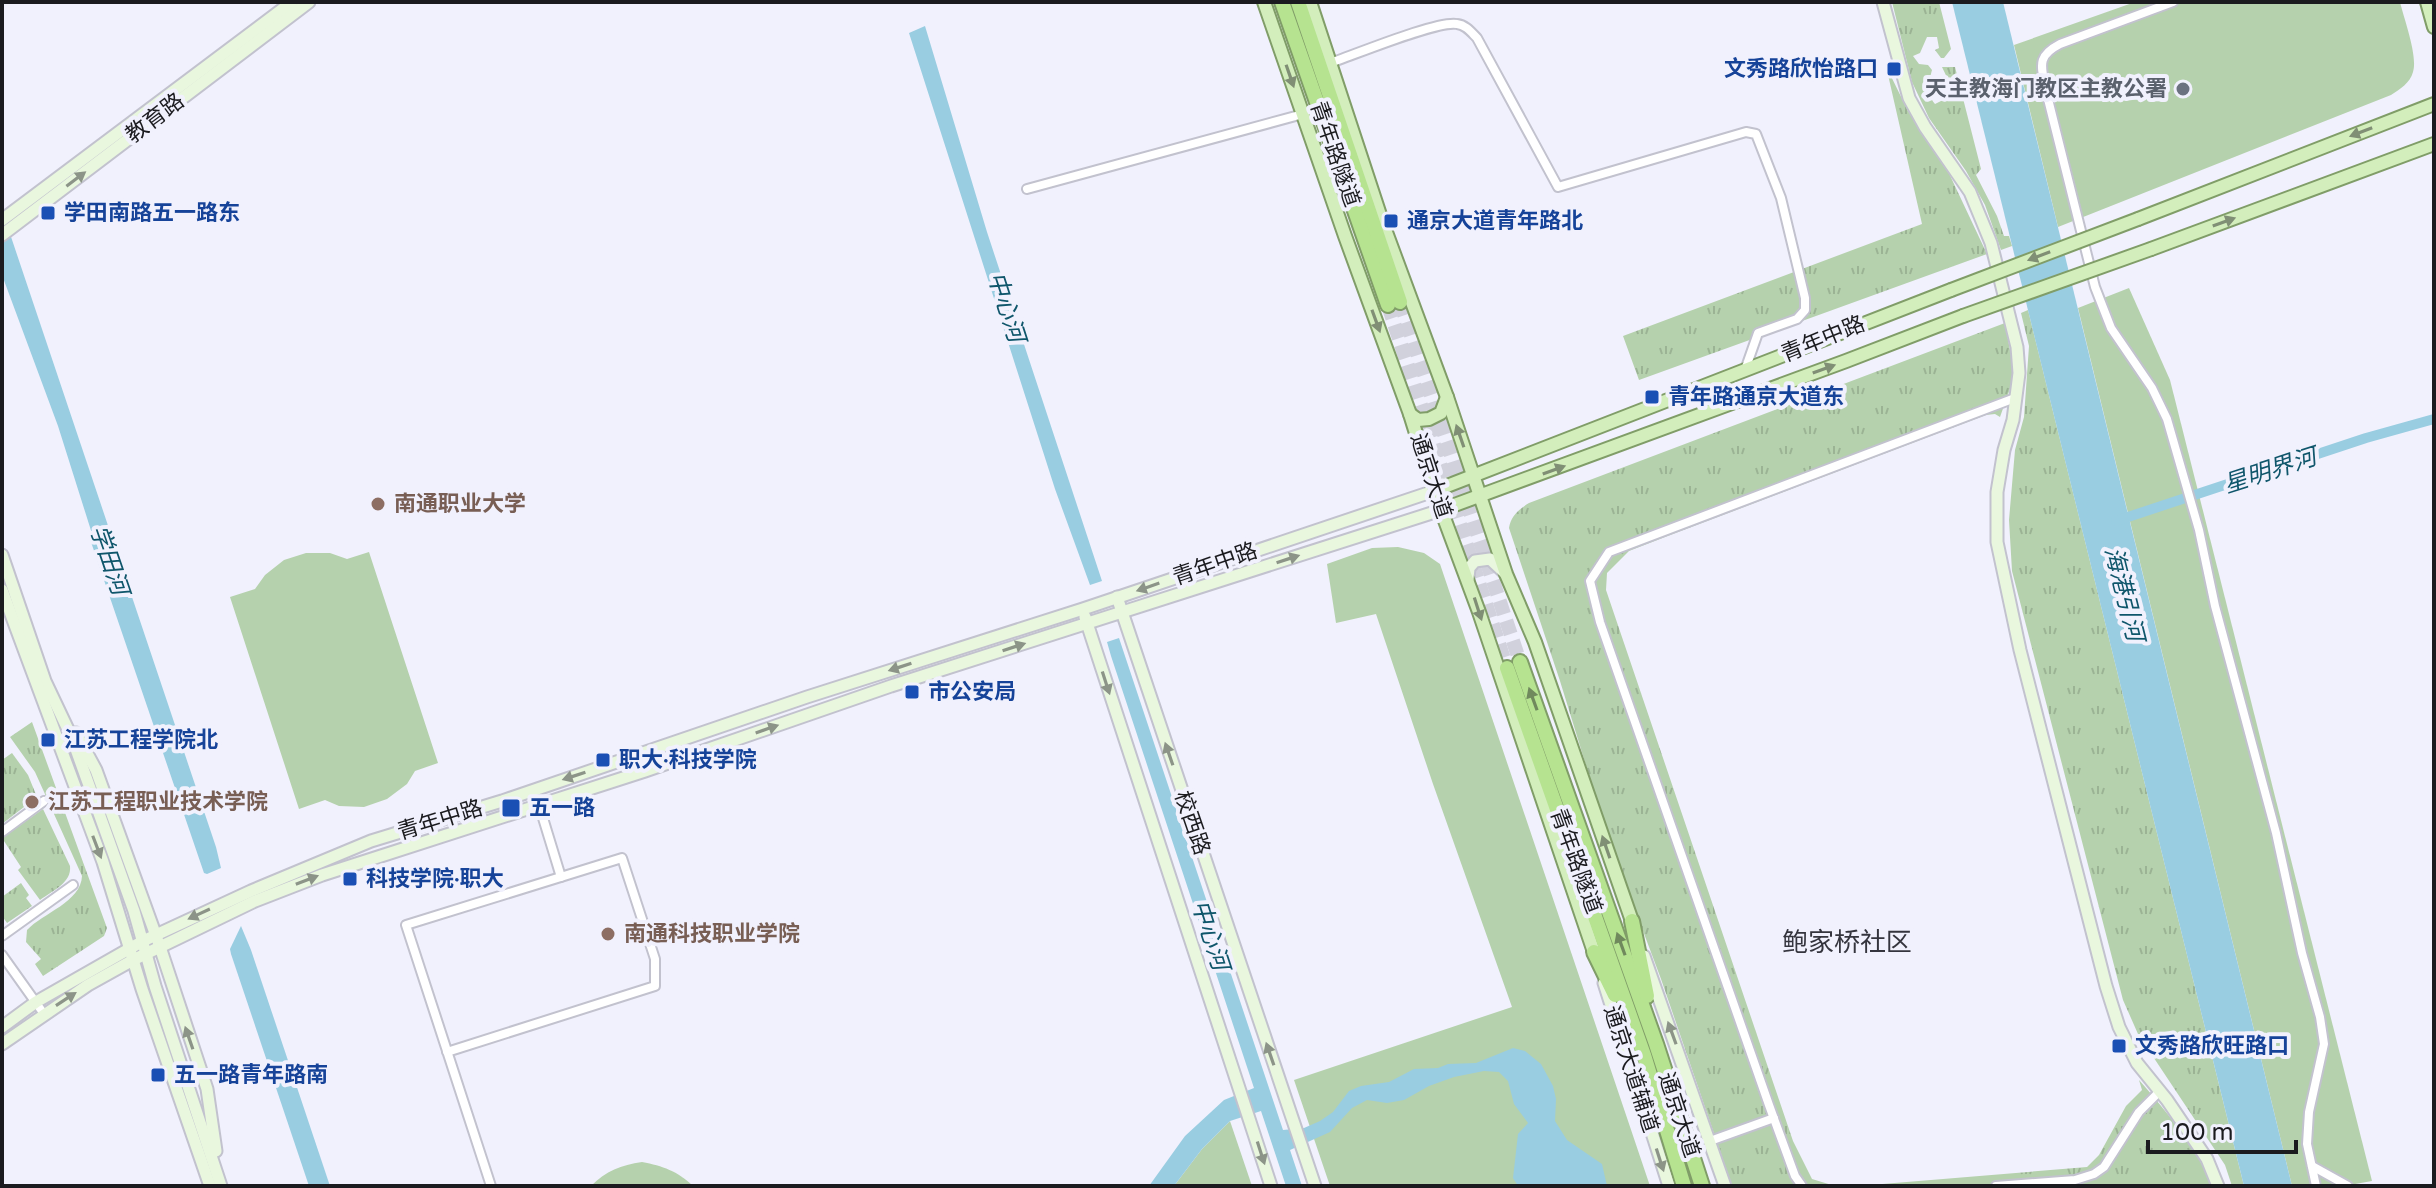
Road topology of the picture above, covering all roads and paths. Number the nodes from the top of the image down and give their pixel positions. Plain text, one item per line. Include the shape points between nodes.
1 (292, 2) edge
2 (309, 2) edge
3 (1264, 2) edge
4 (1282, 2) edge
5 (1298, 2) edge
6 (1310, 2) edge
7 (1883, 2) edge
8 (2173, 2) edge
9 (2427, 2) edge
10 (277, 19) junction
11 (2434, 27) edge
12 (1330, 63) junction
13 (2434, 104) edge
14 (1303, 114) junction
15 (2434, 144) edge
16 (1027, 189) dead end
17 (6, 217) edge
18 (2, 235) edge
19 (1745, 370) junction
20 (1447, 397) junction
21 (2015, 398) junction
22 (1410, 414) junction
23 (1474, 475) junction
24 (1434, 491) junction
25 (1481, 497) junction
26 (1441, 510) junction
27 (2, 555) edge
28 (1506, 574) junction
29 (1468, 579) junction
30 (2, 590) edge
31 (1117, 597) junction
32 (1083, 609) junction
33 (1122, 613) junction
34 (1087, 624) junction
35 (45, 681) junction
36 (44, 801) dead end
37 (539, 805) junction
38 (2, 832) edge
39 (561, 877) junction
40 (73, 885) dead end
41 (1632, 921) junction
42 (2, 936) edge
43 (143, 941) junction
44 (158, 941) junction
45 (130, 947) junction
46 (1594, 952) junction
47 (146, 953) junction
48 (2, 955) edge
49 (133, 960) junction
50 (36, 1002) junction
51 (44, 1014) junction
52 (2, 1027) edge
53 (2, 1044) edge
54 (1656, 1044) junction
55 (447, 1052) junction
56 (1644, 1055) junction
57 (2160, 1091) junction
58 (1774, 1118) junction
59 (1710, 1141) junction
60 (2312, 1166) junction
61 (216, 1169) junction
62 (210, 1186) edge
63 (221, 1186) edge
64 (491, 1186) edge
65 (1271, 1186) edge
66 (1315, 1186) edge
67 (1669, 1186) edge
68 (1684, 1186) edge
69 (1702, 1186) edge
70 (1725, 1186) edge
71 (1802, 1186) edge
72 (1996, 1186) edge
73 (2218, 1186) edge
74 (2316, 1186) edge
75 (2348, 1186) edge

1 - 10 main road, 教育路
2 - 10 main road, 教育路
3 -> 14 main road, 通京大道
4 - 5 highway, 青年路隧道 via 1394,304
6 - 12 main road, 通京大道
7 - 21 main road via 1909,98 1970,192 1991,243 2017,347
8 - 60 street via 2060,44 2046,51 2041,64 2095,287 2111,328 2152,388 2171,432 2276,833 2324,1044 2309,1112
9 - 11 main road
10 - 17 main road, 教育路
18 -> 10 main road, 教育路
12 - 19 street via 1434,27 1466,26 1558,187 1746,132 1756,134 1781,198 1805,310 1797,319 1758,333
12 - 20 main road, 通京大道
13 -> 19 main road, 青年中路, bridge
14 - 16 street
14 -> 22 main road, 通京大道
25 -> 15 main road, 青年中路, bridge
19 - 23 main road, 青年中路
20 - 22 main road via 1441,413 1429,419
23 -> 20 main road, 通京大道
21 - 57 main road via 1997,492 1997,542 2106,986 2137,1063
21 - 58 street via 1609,552 1590,581
22 - 24 main road, 通京大道
23 - 24 main road, 青年中路
23 - 25 main road, 通京大道
24 - 26 main road, 通京大道
24 -> 31 main road, 青年中路
25 - 26 main road, 青年中路
25 - 28 main road, 通京大道
26 - 29 main road, 通京大道
33 -> 26 main road, 青年中路
27 - 35 main road
28 - 29 main road via 1490,559 1479,559 1469,568
41 -> 28 main road, 通京大道 via 1535,642
29 -> 46 main road, 通京大道
30 -> 45 main road
31 - 32 main road, 青年中路
31 - 33 main road, 校西路
32 - 34 main road, 校西路
32 -> 44 main road, 青年中路 via 371,841 251,891
33 - 34 main road, 青年中路
66 -> 33 main road, 校西路
37 -> 34 main road, 青年中路
34 -> 65 main road, 校西路
35 - 43 main road via 72,738
35 - 44 main road via 96,770
36 - 38 street
37 - 39 street
44 -> 37 main road, 青年中路 via 322,875
39 - 55 street via 406,925
39 - 55 street via 622,858 655,959 655,986
40 - 42 street
41 - 54 highway
59 -> 41 main road
43 - 44 main road, 青年中路
43 - 45 main road, 青年中路
43 - 47 main road
44 - 47 main road, 青年中路
61 -> 44 main road via 207,1089
45 - 49 main road
45 - 50 main road, 青年中路
46 - 56 highway
46 -> 67 main road, 通京大道辅道
47 - 49 main road, 青年中路
47 - 61 main road
48 - 50 street
51 -> 49 main road, 青年中路
49 - 62 main road
50 - 51 street
50 - 52 main road, 青年中路
51 - 53 main road, 青年中路
54 -> 56 highway, 青年路隧道 via 1514,665
54 - 69 highway, 通京大道
55 - 64 street
56 - 68 highway, 通京大道
57 - 72 street via 2094,1174
57 - 73 main road via 2207,1159
58 - 59 street
58 - 71 street
59 - 70 main road
60 - 74 street
60 - 75 street
61 - 63 main road

